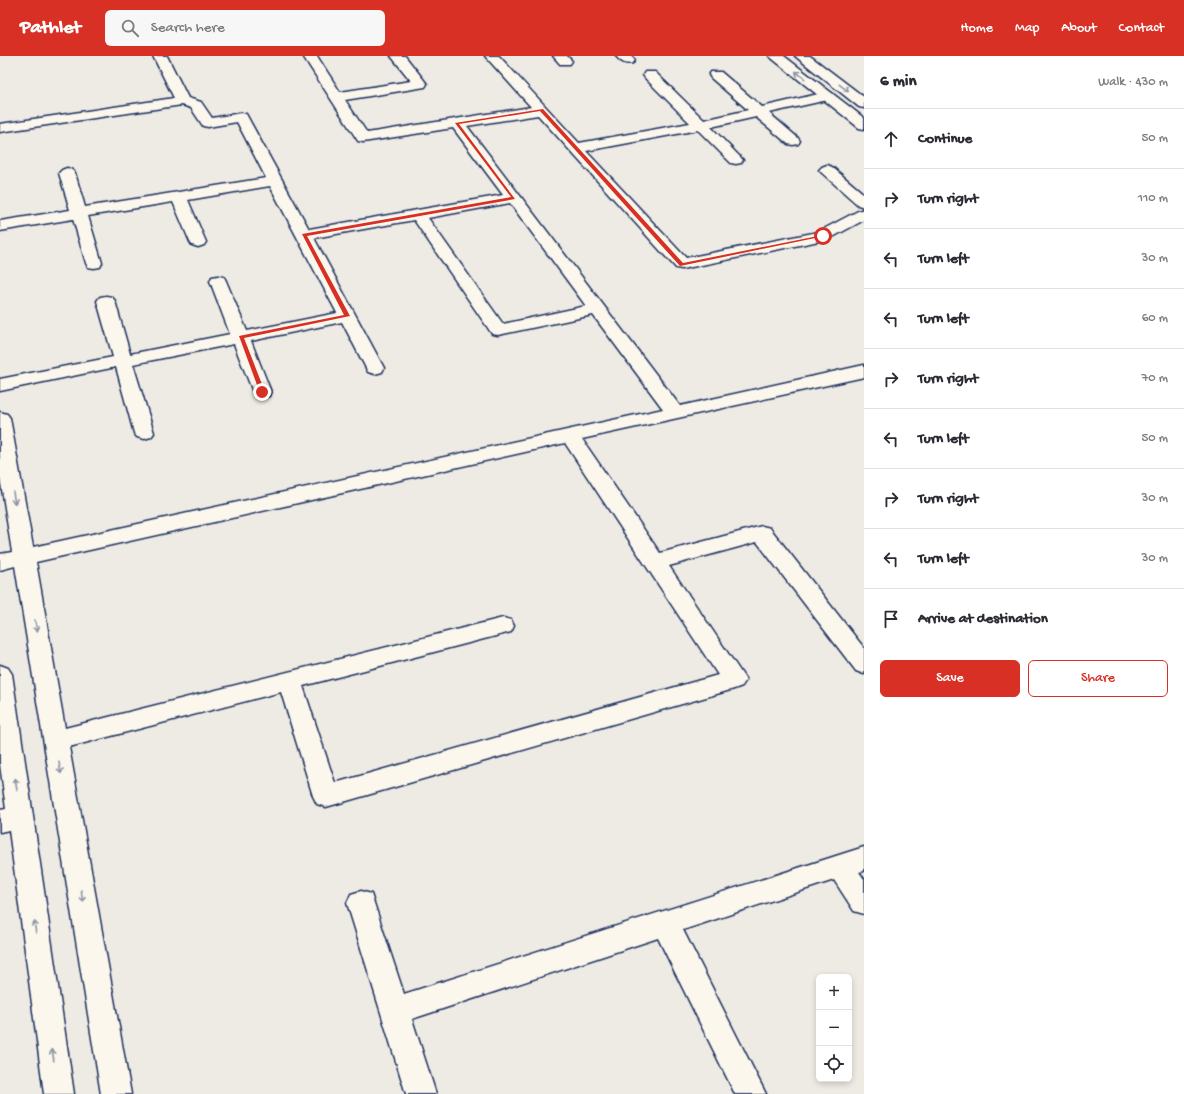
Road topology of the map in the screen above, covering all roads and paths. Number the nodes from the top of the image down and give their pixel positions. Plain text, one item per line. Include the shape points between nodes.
1 (160, 56) edge
2 (310, 56) edge
3 (398, 56) edge
4 (492, 56) edge
5 (776, 56) edge
6 (802, 56) edge
7 (650, 75) dead end
8 (716, 75) dead end
9 (827, 96) junction
10 (336, 97) junction
11 (182, 101) junction
12 (864, 104) edge
13 (541, 110) junction
14 (759, 112) junction
15 (457, 123) junction
16 (700, 125) junction
17 (864, 125) edge
18 (0, 128) edge
19 (793, 141) dead end
20 (576, 148) junction
21 (736, 160) dead end
22 (827, 170) dead end
23 (67, 173) dead end
24 (275, 182) junction
25 (179, 197) junction
26 (514, 198) junction
27 (864, 202) edge
28 (79, 213) junction
29 (864, 214) edge
30 (418, 215) junction
31 (0, 226) edge
32 (304, 235) junction
33 (198, 242) dead end
34 (94, 263) dead end
35 (218, 281) dead end
36 (106, 301) dead end
37 (598, 309) junction
38 (347, 316) junction
39 (240, 337) junction
40 (124, 360) junction
41 (375, 368) dead end
42 (864, 370) edge
43 (0, 385) edge
44 (262, 392) dead end
45 (675, 412) junction
46 (0, 418) edge
47 (144, 433) dead end
48 (570, 436) junction
49 (24, 557) junction
50 (0, 562) edge
51 (654, 562) junction
52 (503, 626) dead end
53 (864, 665) edge
54 (0, 674) edge
55 (289, 681) junction
56 (56, 740) junction
57 (10, 819) edge
58 (852, 863) edge
59 (864, 902) edge
60 (361, 903) dead end
61 (665, 924) junction
62 (395, 1011) junction
63 (59, 1094) edge
64 (116, 1094) edge
65 (422, 1094) edge
66 (752, 1094) edge

1 - 11 street
2 - 10 street
3 - 10 street via 420,84
4 - 13 street
9 -> 5 street
6 -> 12 street
7 - 16 street
8 - 14 street
9 - 14 street
9 - 17 street
10 - 15 street via 362,138
11 - 18 street
11 - 24 street via 196,105 208,123 241,118
13 - 15 street
13 - 20 street
14 - 16 street
14 - 19 street
15 - 26 street
16 - 20 street
16 - 21 street
20 - 29 street via 682,264 823,236
22 - 27 street
23 - 28 street
24 - 25 street
24 - 32 street
25 - 28 street
25 - 33 street
26 - 30 street
26 - 37 street
28 - 31 street
28 - 34 street
30 - 32 street
30 - 37 street via 498,330
32 - 38 street
35 - 39 street
36 - 40 street
37 - 45 street
38 - 39 street
38 - 41 street
39 - 40 street
39 - 44 street
40 - 43 street
40 - 47 street
42 - 45 street
45 - 48 street
46 -> 49 street
48 - 49 street
48 - 51 street
49 - 50 street
49 -> 56 street
51 - 53 street via 762,533
51 - 55 street via 734,680 326,796
52 - 55 street
57 -> 54 street
55 - 56 street
56 -> 64 street
63 -> 57 street
58 - 59 street
58 - 61 street
60 - 62 street
61 - 62 street
61 - 66 street
62 - 65 street

